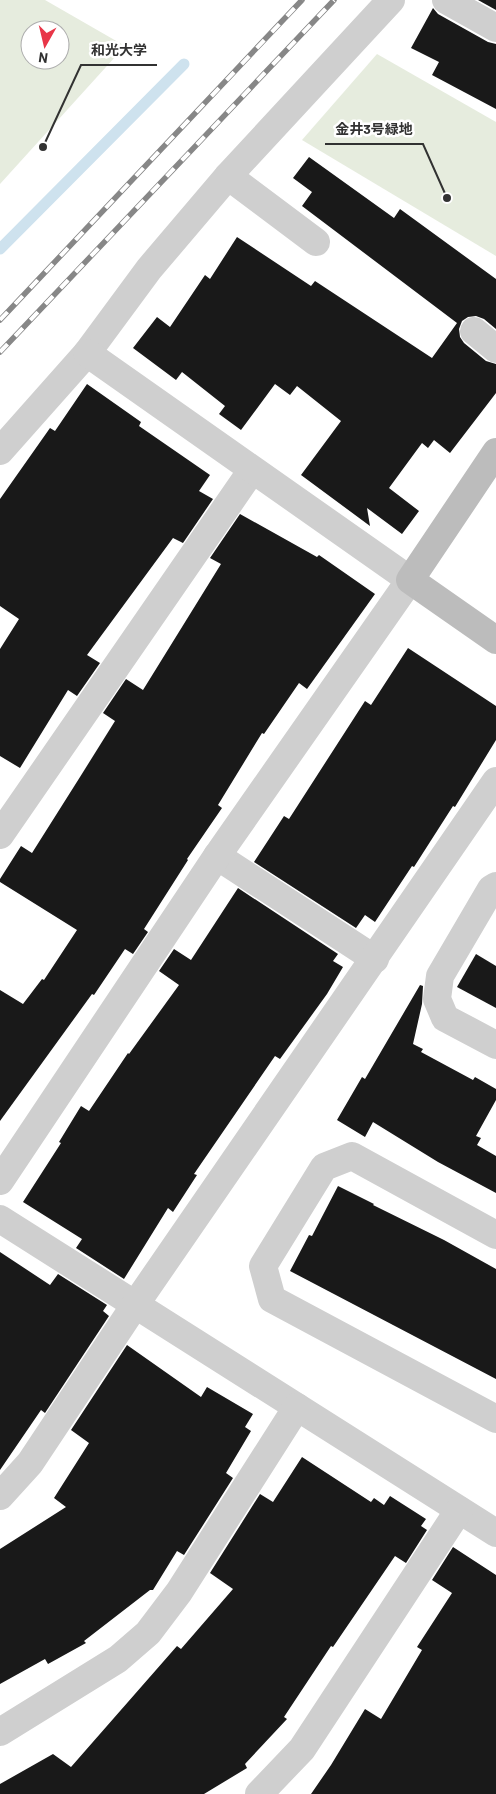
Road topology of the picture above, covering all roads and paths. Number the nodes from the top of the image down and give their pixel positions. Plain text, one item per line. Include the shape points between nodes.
1 (391, 0) edge
2 (446, 0) edge
3 (496, 28) edge
4 (228, 176) junction
5 (316, 242) dead end
6 (474, 331) dead end
7 (496, 349) edge
8 (87, 353) junction
9 (0, 451) edge
10 (496, 452) edge
11 (252, 470) junction
12 (410, 580) junction
13 (496, 640) edge
14 (496, 781) edge
15 (0, 835) edge
16 (217, 856) junction
17 (496, 886) edge
18 (375, 959) junction
19 (496, 1045) edge
20 (0, 1181) edge
21 (0, 1219) edge
22 (496, 1235) edge
23 (135, 1305) junction
24 (297, 1406) junction
25 (496, 1419) edge
26 (0, 1496) edge
27 (459, 1510) junction
28 (496, 1533) edge
29 (0, 1732) edge
30 (259, 1794) edge

1 - 4 street
2 - 3 street
4 - 5 street
4 - 8 street via 149,268
6 - 7 street
8 - 9 street
8 - 11 street
10 - 12 street
11 - 12 street
11 - 15 street
12 - 13 street
12 - 16 street
14 - 18 street
16 - 18 street
16 - 20 street
17 - 19 street via 491,889 440,976 437,999 445,1018
18 - 23 street
21 - 23 street
22 - 25 street via 352,1156 324,1166 264,1266 272,1298
23 - 24 street
23 - 26 street via 30,1463
24 - 27 street
24 - 29 street via 179,1592 148,1633 118,1659
27 - 28 street
27 - 30 street via 302,1750

